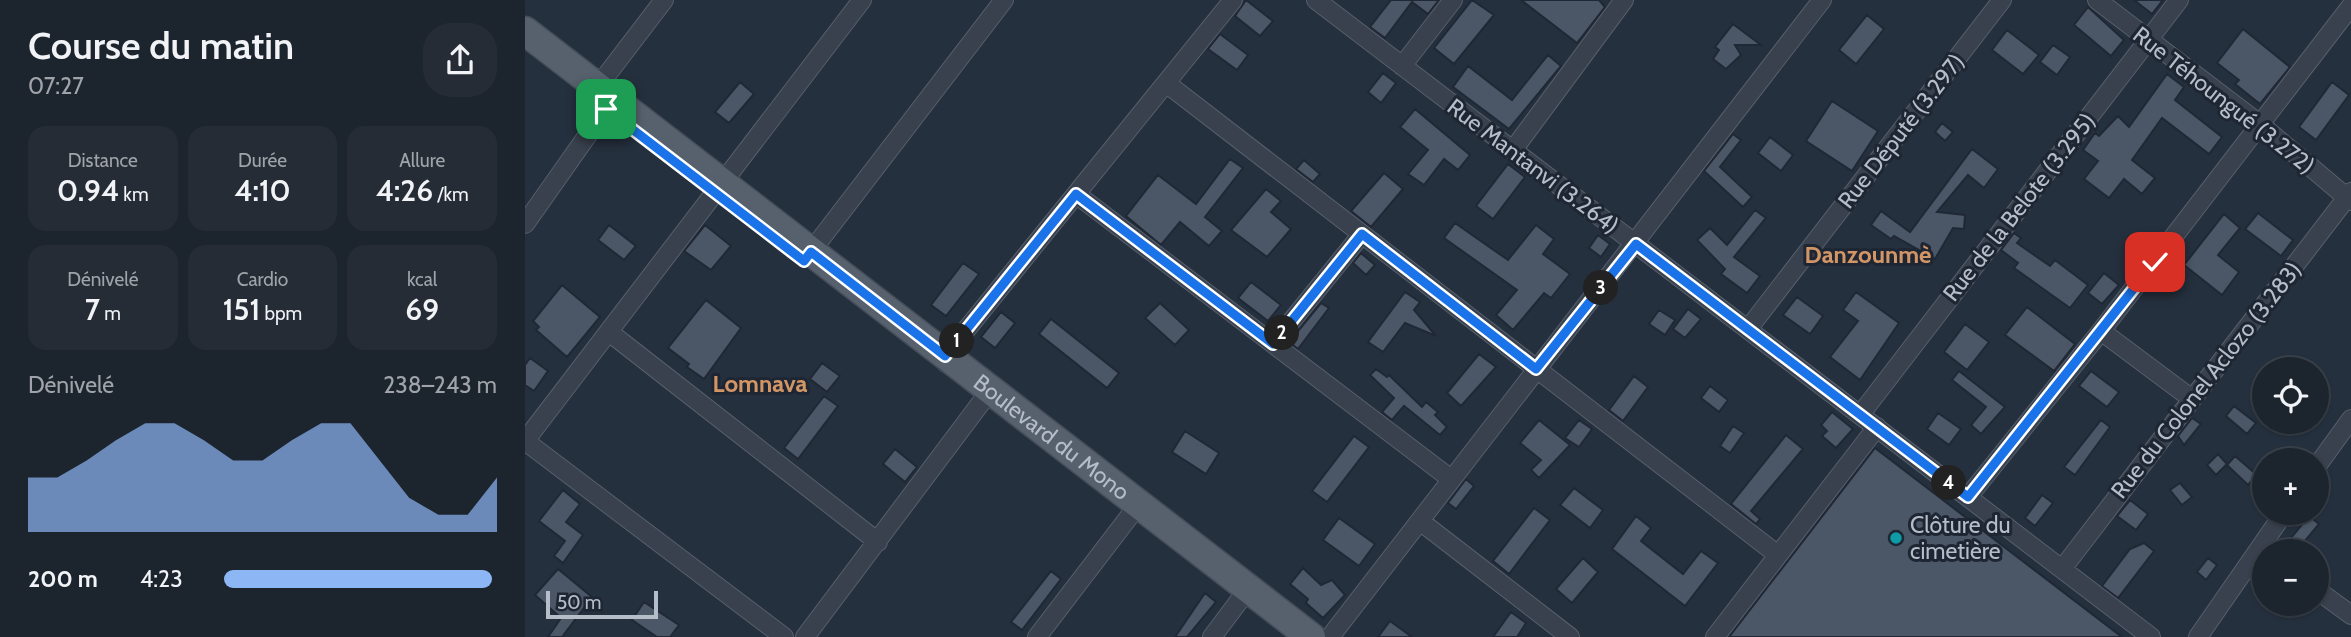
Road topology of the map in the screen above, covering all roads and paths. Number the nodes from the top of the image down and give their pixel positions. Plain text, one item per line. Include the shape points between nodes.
1 (664, 0) edge
2 (862, 0) edge
3 (1004, 0) edge
4 (1233, 0) edge
5 (1316, 0) edge
6 (1453, 0) edge
7 (1624, 0) edge
8 (1822, 0) edge
9 (2002, 0) edge
10 (2097, 0) edge
11 (2179, 0) edge
12 (2351, 6) edge
13 (525, 31) edge
14 (2148, 40) junction
15 (525, 46) edge
16 (1402, 66) junction
17 (1165, 83) junction
18 (598, 98) junction
19 (2261, 125) junction
20 (1513, 150) junction
21 (719, 188) junction
22 (1076, 194) junction
23 (2350, 197) edge
24 (525, 224) edge
25 (1362, 234) junction
26 (1636, 244) junction
27 (808, 256) junction
28 (1748, 329) junction
29 (2101, 331) junction
30 (609, 332) junction
31 (1273, 344) junction
32 (946, 365) junction
33 (1536, 369) junction
34 (2192, 399) junction
35 (983, 400) junction
36 (1860, 415) junction
37 (2351, 419) edge
38 (1877, 428) junction
39 (525, 441) edge
40 (2329, 449) edge
41 (1451, 478) junction
42 (1968, 497) junction
43 (1132, 513) junction
44 (1420, 521) junction
45 (878, 542) junction
46 (1778, 555) junction
47 (2252, 563) edge
48 (2062, 569) junction
49 (1242, 597) junction
50 (2329, 599) edge
51 (2351, 615) edge
52 (2127, 629) edge
53 (784, 637) edge
54 (805, 637) edge
55 (1037, 637) edge
56 (1212, 637) edge
57 (1294, 637) edge
58 (1311, 637) edge
59 (1330, 637) edge
60 (1570, 637) edge
61 (1715, 637) edge
62 (2151, 637) edge
63 (2198, 637) edge

1 - 18 street
2 - 21 street
3 - 27 street
4 - 17 street
5 - 16 street, Rue Mantanvi (3.264)
6 - 16 street
7 - 20 street
8 - 26 street
9 - 28 street, Rue Député (3.297)
10 - 14 street, Rue Téhoungué (3.272)
11 - 14 street, Rue de la Belote (3.295)
12 - 19 street
13 - 18 main road, Boulevard du Mono
14 - 19 street, Rue Téhoungué (3.272)
14 - 36 street, Rue de la Belote (3.295)
15 - 18 main road, Boulevard du Mono
16 - 20 street, Rue Mantanvi (3.264)
17 - 22 street
17 - 25 street
18 - 21 main road, Boulevard du Mono
18 - 24 street
19 - 23 street, Rue Téhoungué (3.272)
19 - 29 street
20 - 26 street, Rue Mantanvi (3.264)
21 - 27 main road, Boulevard du Mono
21 - 30 street
22 - 31 street
22 - 32 street
23 - 34 street, Rue du Colonel Aclozo (3.283)
25 - 31 street
25 - 33 street
26 - 28 street, Rue Mantanvi (3.264)
26 - 33 street
27 - 32 main road, Boulevard du Mono
28 - 36 street, Rue Mantanvi (3.264)
29 - 34 street
29 - 42 street
30 - 39 street
30 - 45 street
31 - 41 street
32 - 35 main road, Boulevard du Mono
32 - 58 main road, Boulevard du Mono
33 - 41 street
33 - 46 street
34 - 48 street, Rue du Colonel Aclozo (3.283)
35 - 43 main road, Boulevard du Mono
35 - 45 street
36 - 38 street, Rue Mantanvi (3.264)
37 - 40 street
38 - 42 street, Rue Mantanvi (3.264)
38 - 46 street
39 - 53 street
41 - 44 street
42 - 48 street, Rue Mantanvi (3.264)
43 - 49 main road, Boulevard du Mono
43 - 55 street
44 - 59 street
44 - 60 street
45 - 54 street
46 - 61 street
47 - 63 street
48 - 52 street, Rue Mantanvi (3.264)
49 - 56 street
49 - 57 main road, Boulevard du Mono
50 - 51 street
52 - 62 street, Rue Mantanvi (3.264)

